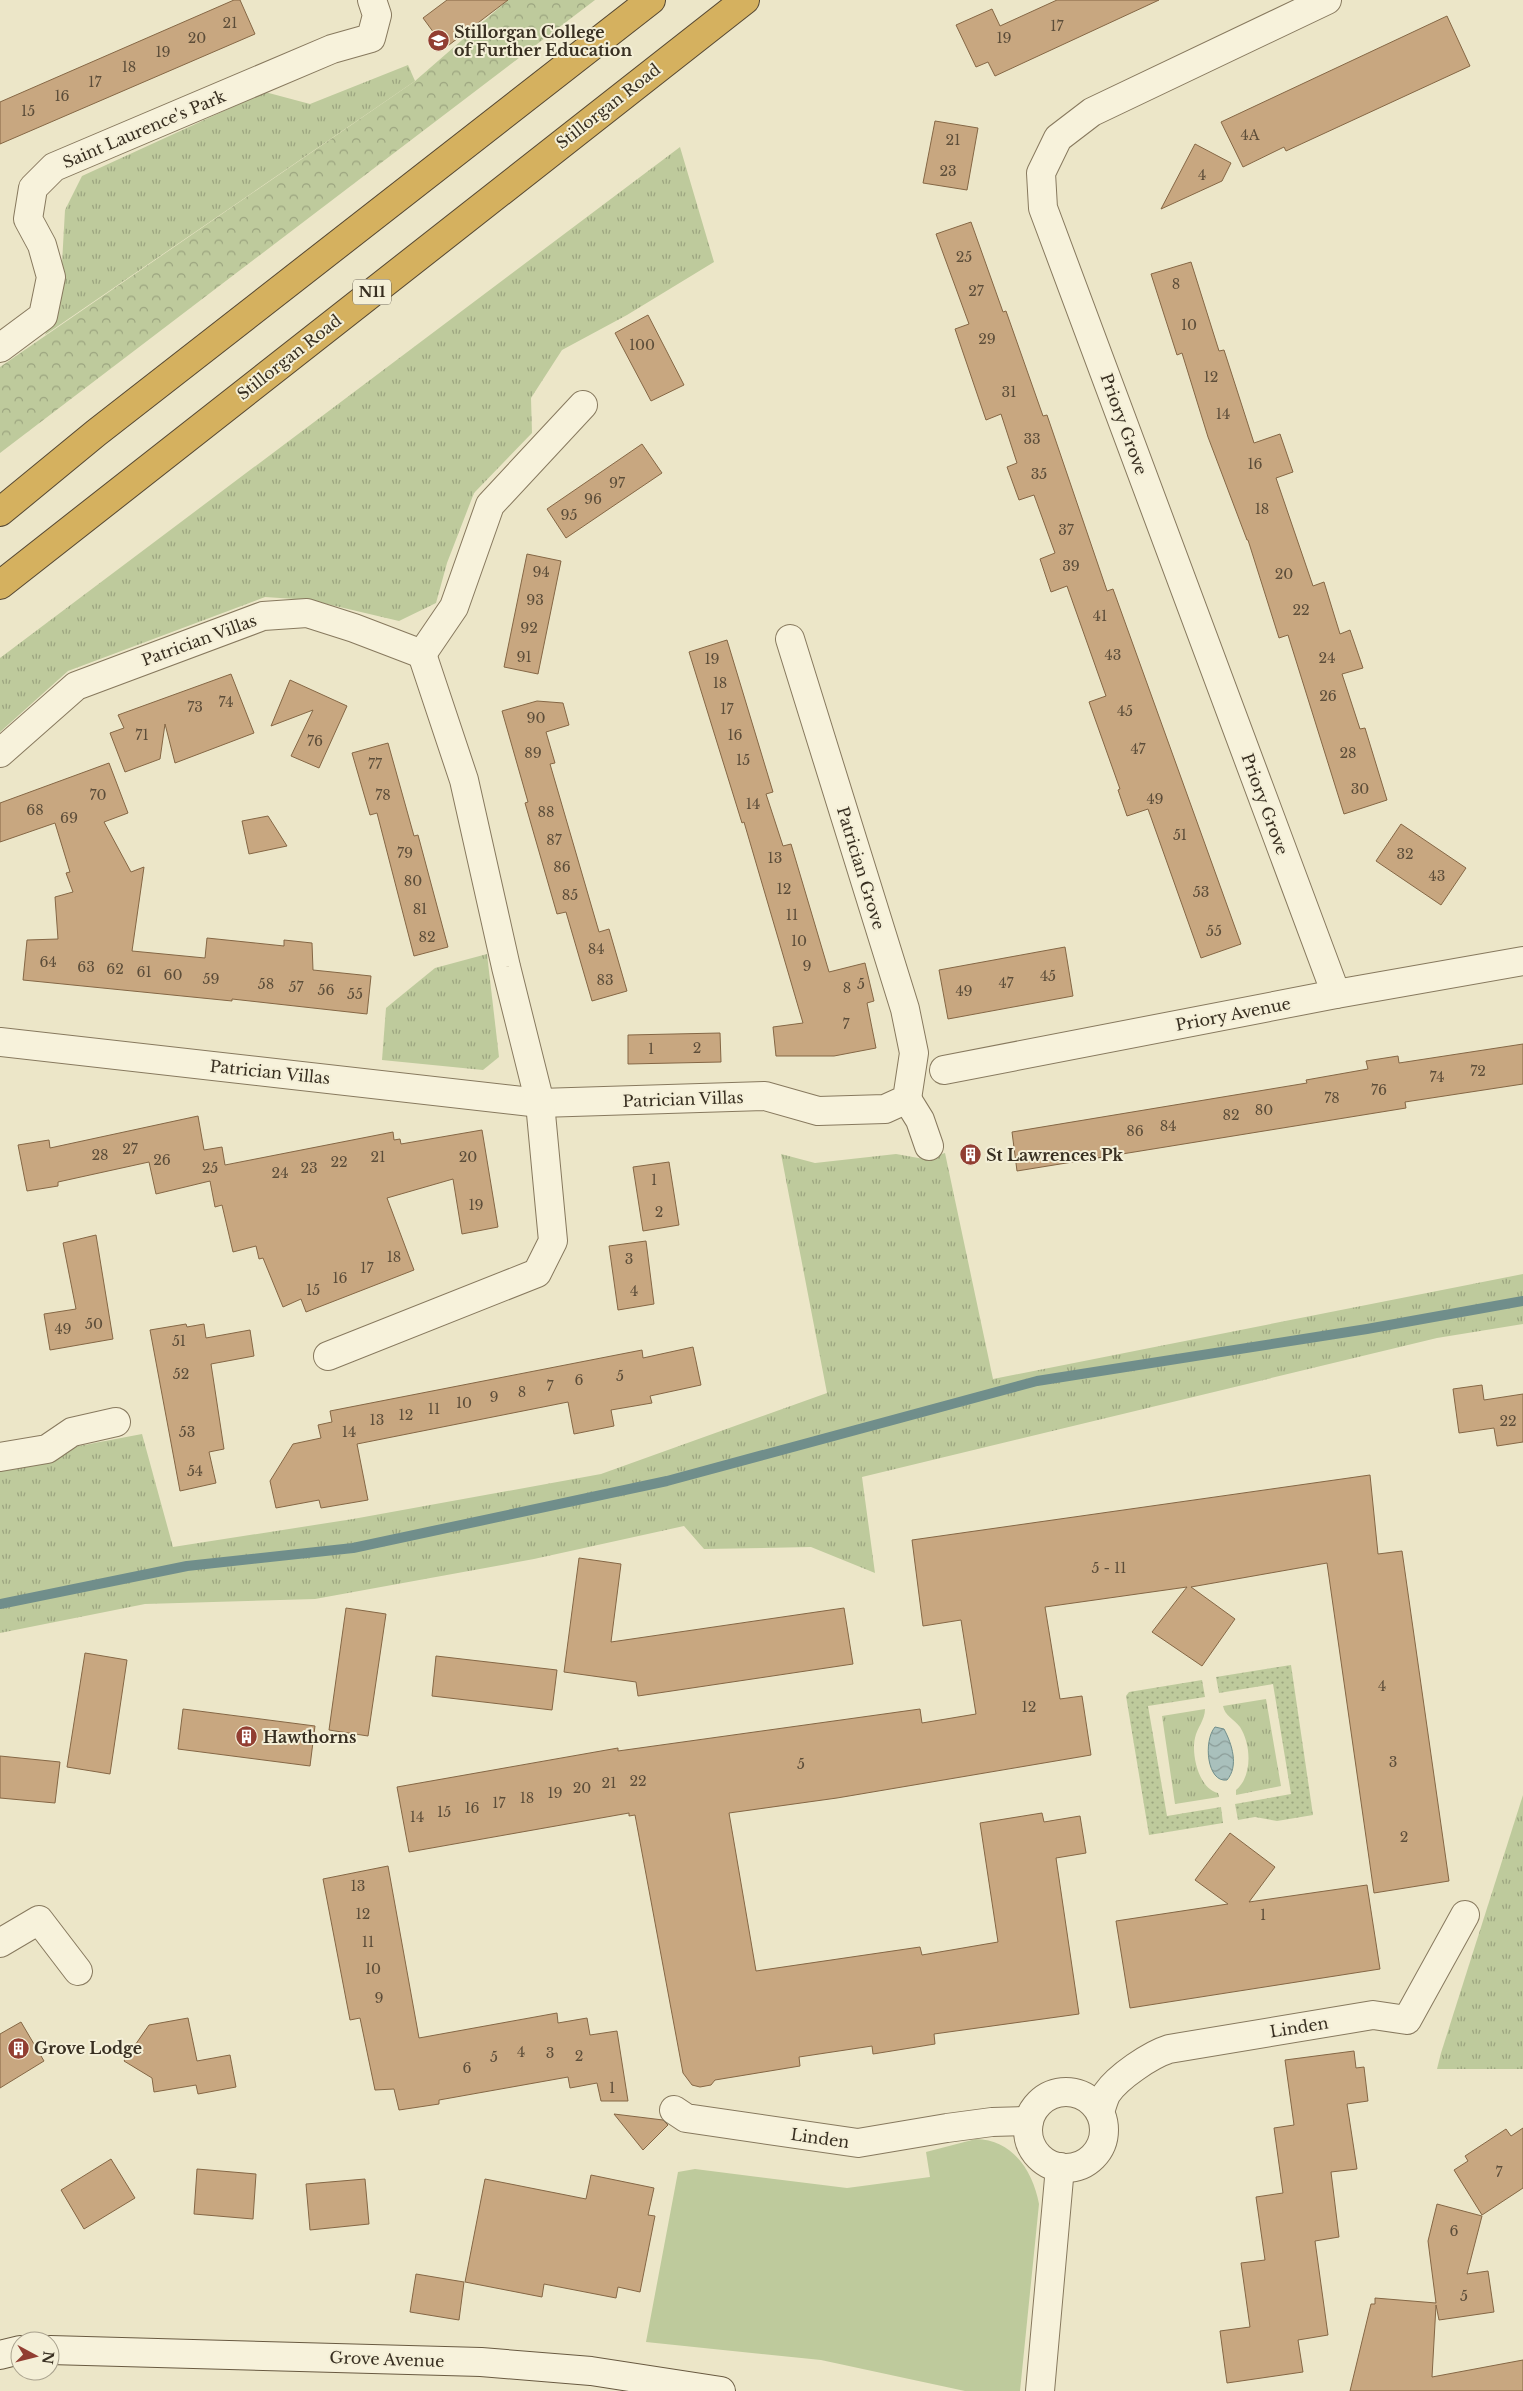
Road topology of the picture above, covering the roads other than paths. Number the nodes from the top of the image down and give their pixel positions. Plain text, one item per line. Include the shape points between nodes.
1 (372, 0) edge
2 (651, 0) edge
3 (745, 0) edge
4 (1327, 0) edge
5 (0, 348) edge
6 (583, 405) dead end
7 (0, 512) edge
8 (0, 585) edge
9 (790, 639) dead end
10 (422, 654) junction
11 (0, 754) edge
12 (1523, 960) edge
13 (1336, 994) junction
14 (0, 1042) edge
15 (944, 1070) dead end
16 (907, 1099) junction
17 (540, 1103) junction
18 (929, 1146) dead end
19 (328, 1356) dead end
20 (116, 1422) dead end
21 (0, 1457) edge
22 (1465, 1915) dead end
23 (0, 1942) edge
24 (78, 1971) dead end
25 (674, 2110) dead end
26 (1100, 2112) junction
27 (1028, 2121) junction
28 (1060, 2167) junction
29 (60, 2350) edge
30 (721, 2391) edge
31 (1040, 2391) edge

1 - 5 street, Saint Laurence's Park via 377,15 371,38 332,49 54,167 33,188 28,219 42,245 51,277 42,316
2 - 7 highway via 96,433
3 - 8 highway, Stillorgan Road / N11
4 - 13 street, Priory Grove via 1092,112 1058,138 1041,172 1047,218
6 - 10 street via 490,505 454,607
9 - 16 street, Patrician Grove via 905,1009 914,1053
10 - 11 street, Patrician Villas via 306,613 263,616 76,686
10 - 17 street via 464,780
12 - 13 street, Priory Avenue
13 - 15 street, Priory Avenue
14 - 17 street, Patrician Villas
16 - 17 street, Patrician Villas via 885,1109 818,1111 766,1096
16 - 18 street via 922,1125
17 - 19 street via 553,1241 536,1273
20 - 21 street via 72,1432 47,1449
22 - 26 street, Linden via 1406,2020 1373,2015 1168,2049 1155,2053 1114,2087
23 - 24 street via 39,1920
25 - 27 street, Linden via 686,2118 858,2143 992,2122
26 - 27 street via 1092,2101 1067,2091 1042,2099
26 - 28 street via 1104,2124 1099,2149 1082,2164
27 - 28 street via 1031,2146 1048,2164
28 - 31 street
29 - 30 street, Grove Avenue via 501,2363 591,2371

